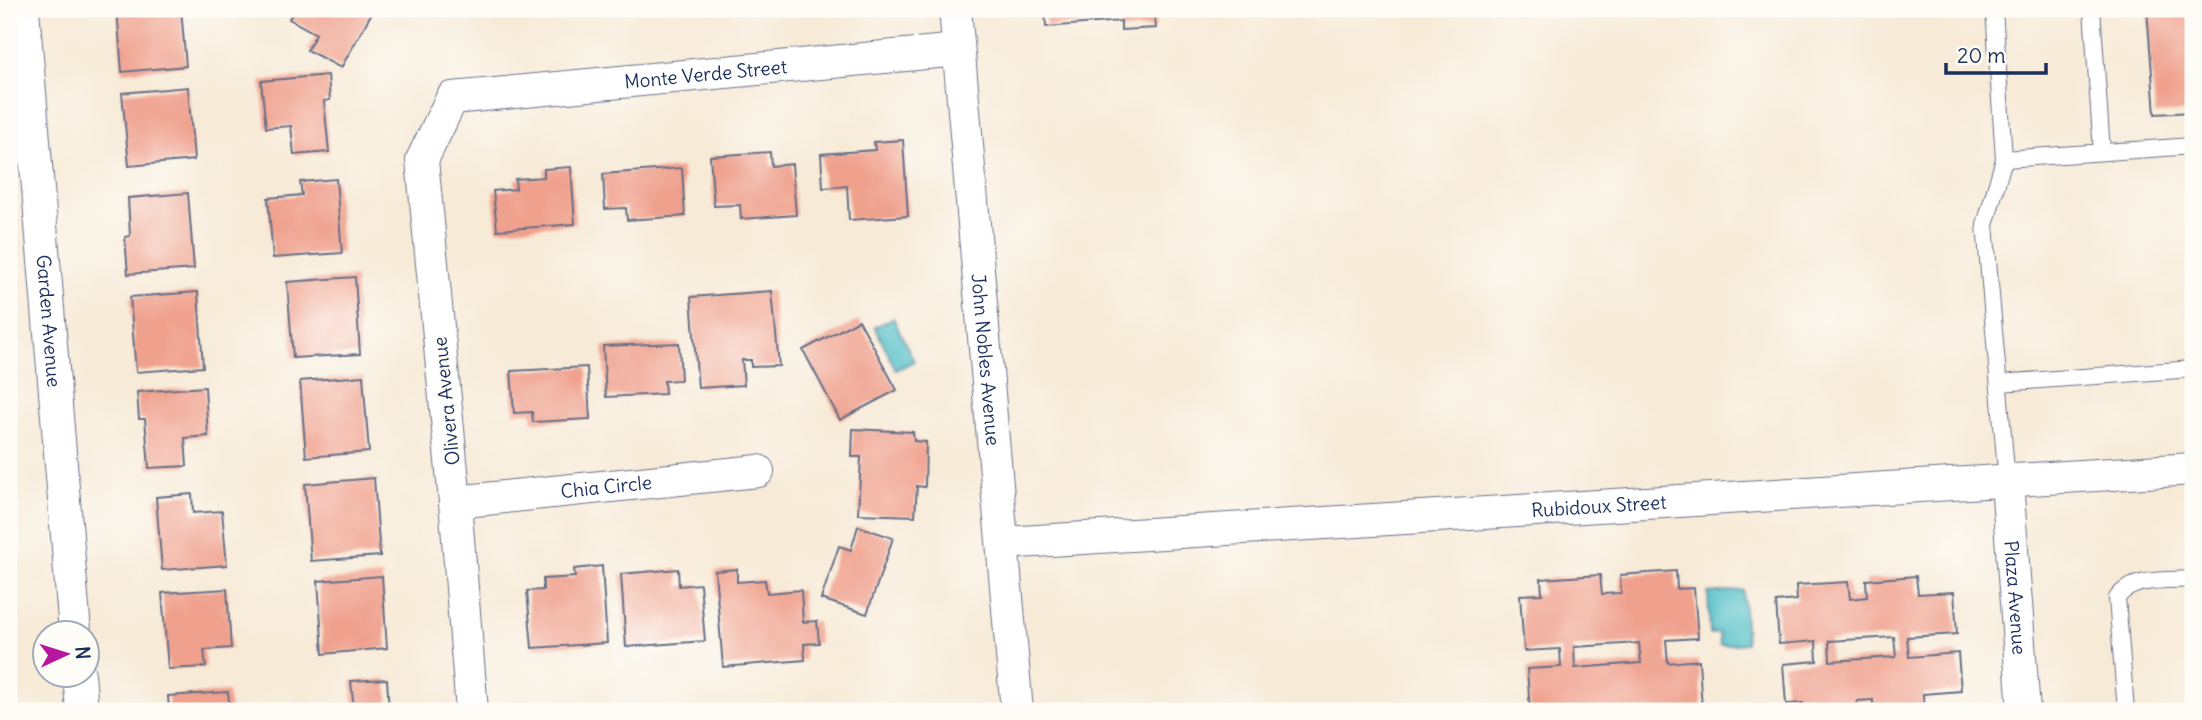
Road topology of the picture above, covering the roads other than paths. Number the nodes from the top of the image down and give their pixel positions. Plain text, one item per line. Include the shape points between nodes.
1 (23, 9) edge
2 (955, 9) edge
3 (1994, 9) edge
4 (2092, 9) edge
5 (958, 50) junction
6 (452, 98) joint
7 (2193, 146) edge
8 (2102, 152) junction
9 (2004, 159) junction
10 (2193, 369) edge
11 (1999, 383) junction
12 (2193, 470) edge
13 (758, 471) dead end
14 (2007, 482) junction
15 (456, 502) junction
16 (1003, 544) junction
17 (2193, 579) edge
18 (74, 618) edge
19 (80, 688) edge
20 (82, 711) edge
21 (472, 711) edge
22 (1017, 711) edge
23 (2024, 711) edge
24 (2126, 711) edge

1 - 18 street, Garden Avenue
2 - 5 street, John Nobles Avenue
3 - 9 lane
4 - 8 lane
5 - 6 street, Monte Verde Street
5 - 16 street, John Nobles Avenue
6 - 15 street, Olivera Avenue via 422,160
7 - 8 lane
8 - 9 lane
9 - 11 lane via 1985,225
10 - 11 lane
11 - 14 lane
12 - 14 street, Rubidoux Street
13 - 15 street, Chia Circle
14 - 16 street, Rubidoux Street
14 - 23 street, Plaza Avenue
15 - 21 street, Olivera Avenue
16 - 22 street, John Nobles Avenue
17 - 24 lane via 2136,583 2117,598
19 - 20 street

